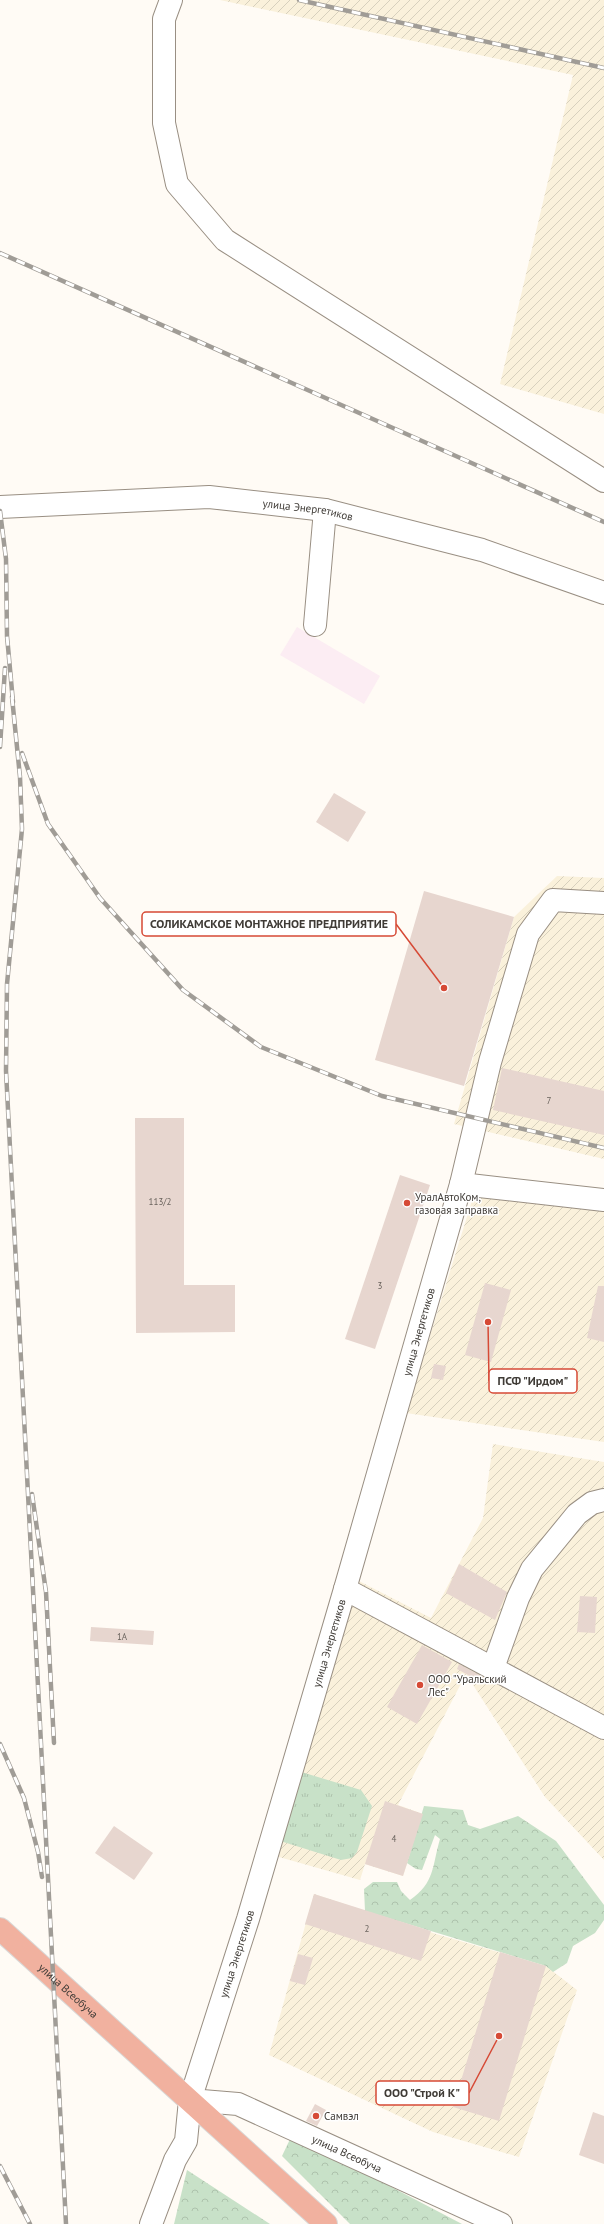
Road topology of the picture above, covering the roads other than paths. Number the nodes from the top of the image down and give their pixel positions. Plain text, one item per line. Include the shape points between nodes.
1 (171, 0) edge
2 (604, 481) edge
3 (0, 507) edge
4 (325, 510) junction
5 (604, 593) edge
6 (315, 625) dead end
7 (604, 903) edge
8 (461, 1184) junction
9 (604, 1200) edge
10 (604, 1500) edge
11 (345, 1589) junction
12 (493, 1668) junction
13 (604, 1728) edge
14 (0, 1929) edge
15 (190, 2100) junction
16 (151, 2224) edge
17 (326, 2224) edge
18 (501, 2224) edge

1 - 2 street via 164,19 164,123 177,184 225,240
3 - 4 street, улица Энергетиков via 209,497
4 - 5 street, улица Энергетиков via 482,550
4 - 6 street
7 - 8 street, улица Энергетиков via 553,900 528,934 490,1062
8 - 9 street
8 - 11 street, улица Энергетиков
10 - 12 street via 592,1503 578,1514 532,1569 518,1598
11 - 12 street
11 - 15 street, улица Энергетиков via 248,1919
12 - 13 street
14 - 15 main road, улица Всеобуча
15 - 16 street via 186,2141 175,2160
15 - 17 main road, улица Всеобуча
15 - 18 street, улица Всеобуча via 238,2104

